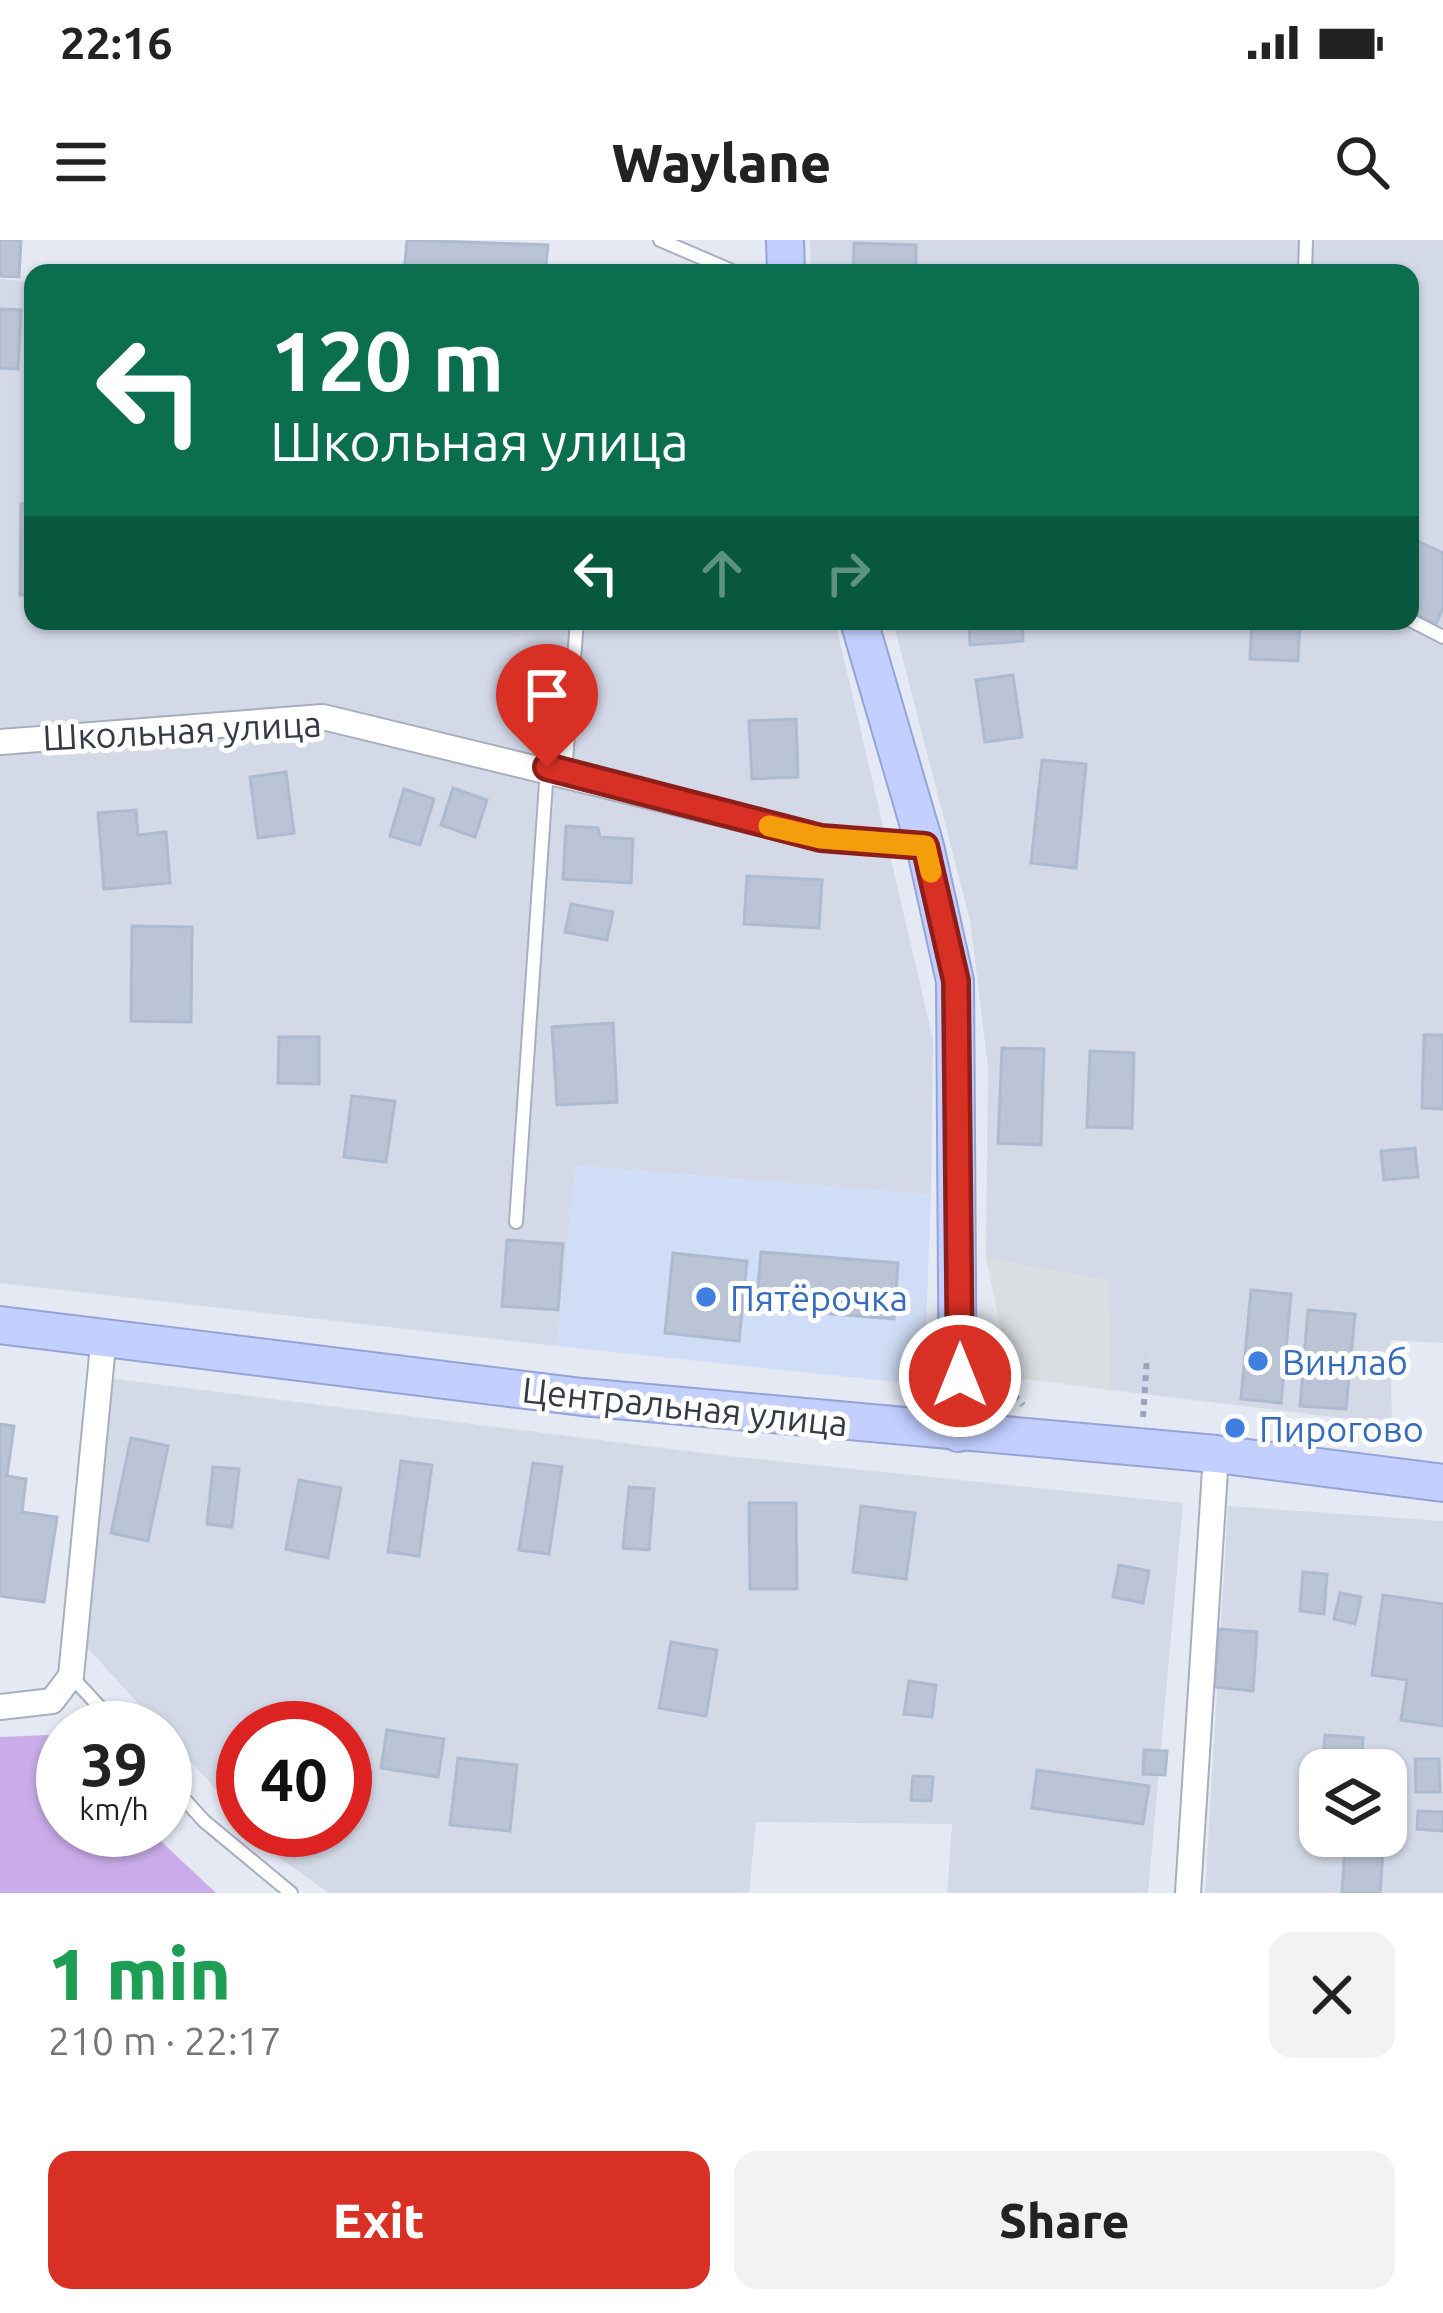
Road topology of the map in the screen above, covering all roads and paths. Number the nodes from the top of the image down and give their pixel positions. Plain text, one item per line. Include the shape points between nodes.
1 (660, 240) edge
2 (716, 264) edge
3 (577, 630) edge
4 (862, 630) edge
5 (0, 742) edge
6 (556, 770) junction
7 (925, 846) junction
8 (516, 1222) dead end
9 (0, 1325) edge
10 (104, 1335) junction
11 (1147, 1357) dead end
12 (998, 1377) dead end
13 (1025, 1407) dead end
14 (1143, 1417) dead end
15 (958, 1433) junction
16 (1216, 1454) junction
17 (1443, 1483) edge
18 (71, 1676) junction
19 (94, 1701) edge
20 (0, 1706) edge
21 (192, 1808) edge
22 (291, 1893) edge
23 (1188, 1893) edge

1 - 2 lane
3 - 6 lane
4 - 7 street
5 - 6 street, Школьная улица via 323,717
6 - 7 street, Школьная улица via 821,838
6 - 8 lane
7 - 15 street via 956,981
9 - 10 street, Центральная улица
10 - 15 street, Центральная улица via 581,1396
10 - 18 street
11 - 14 path
12 - 13 path
15 - 16 street, Центральная улица
16 - 17 street, Центральная улица
16 - 23 street
18 - 19 lane
18 - 20 street via 52,1701
21 - 22 lane

